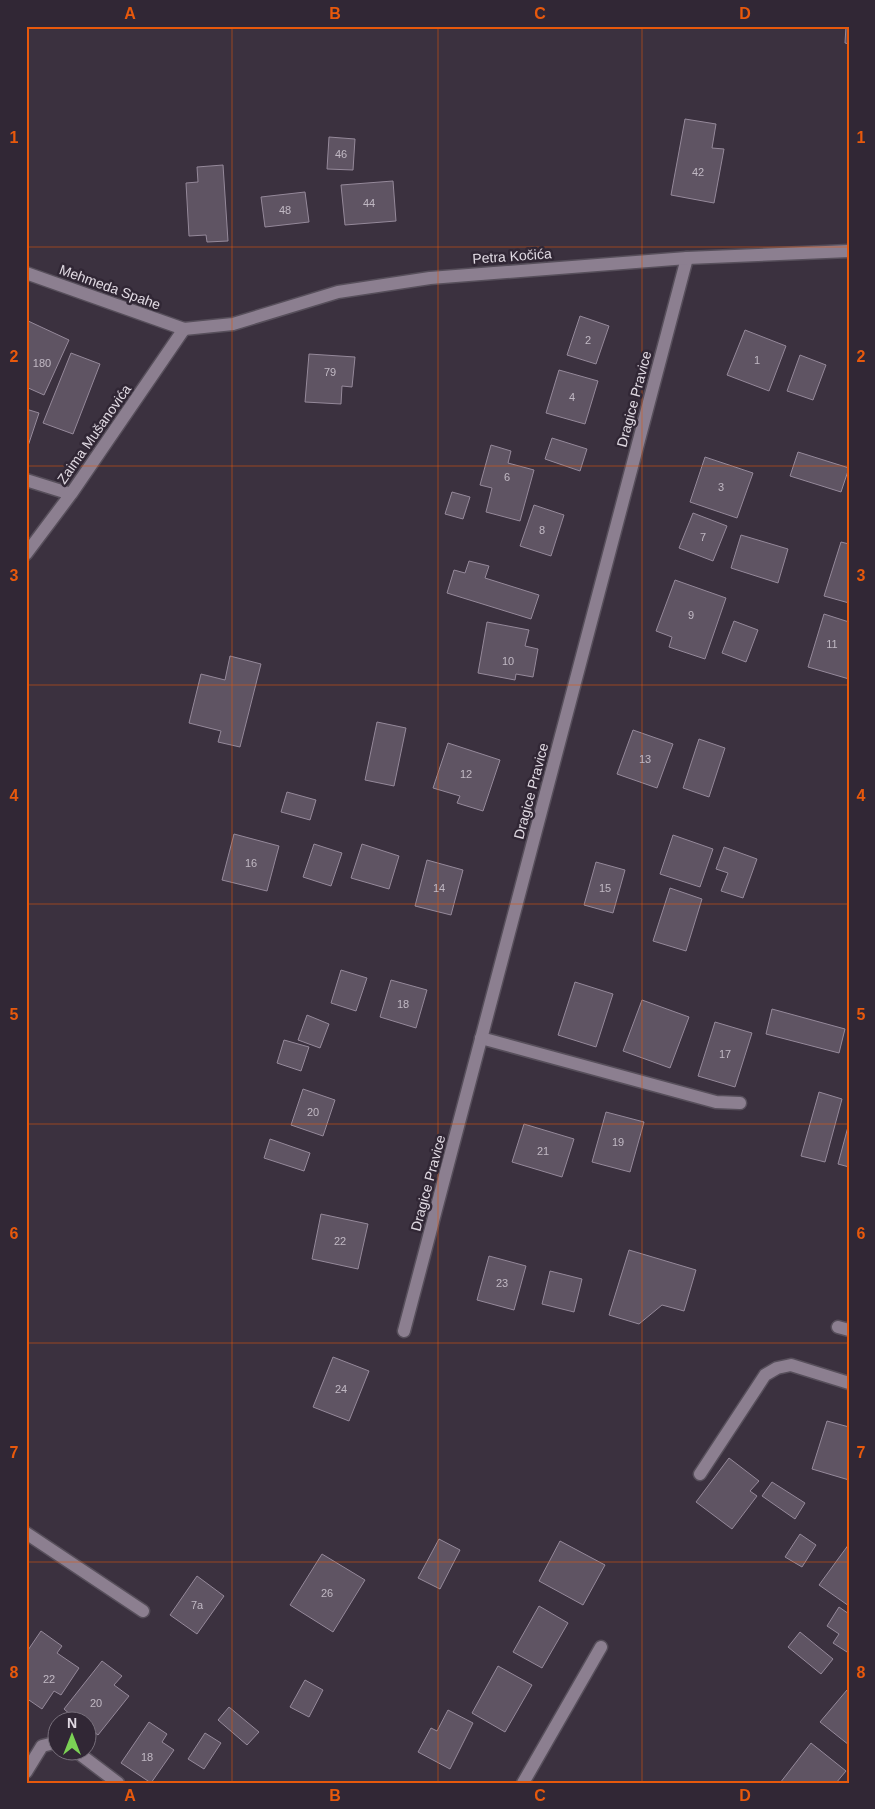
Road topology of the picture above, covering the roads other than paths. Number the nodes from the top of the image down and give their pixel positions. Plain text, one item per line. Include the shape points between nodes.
1 (849, 251) edge
2 (687, 258) junction
3 (26, 273) edge
4 (184, 329) junction
5 (26, 480) edge
6 (71, 494) junction
7 (26, 554) edge
8 (481, 1038) junction
9 (740, 1103) dead end
10 (404, 1331) dead end
11 (849, 1383) edge
12 (700, 1474) dead end
13 (26, 1533) edge
14 (143, 1611) dead end
15 (601, 1647) dead end
16 (48, 1744) edge
17 (90, 1762) edge
18 (26, 1772) edge
19 (118, 1783) edge
20 (523, 1783) edge

1 - 2 street, Petra Kočića
2 - 4 street, Petra Kočića via 430,278 338,292 233,324
2 - 8 street, Dragice Pravice
3 - 4 street, Mehmeda Spahe
4 - 6 street, Zaima Mušanovića
5 - 6 street
6 - 7 street, Zaima Mušanovića
8 - 9 street via 716,1102
8 - 10 street, Dragice Pravice
11 - 12 street via 791,1365 765,1374
13 - 14 street
15 - 20 street
16 - 18 street via 42,1746
17 - 19 street

